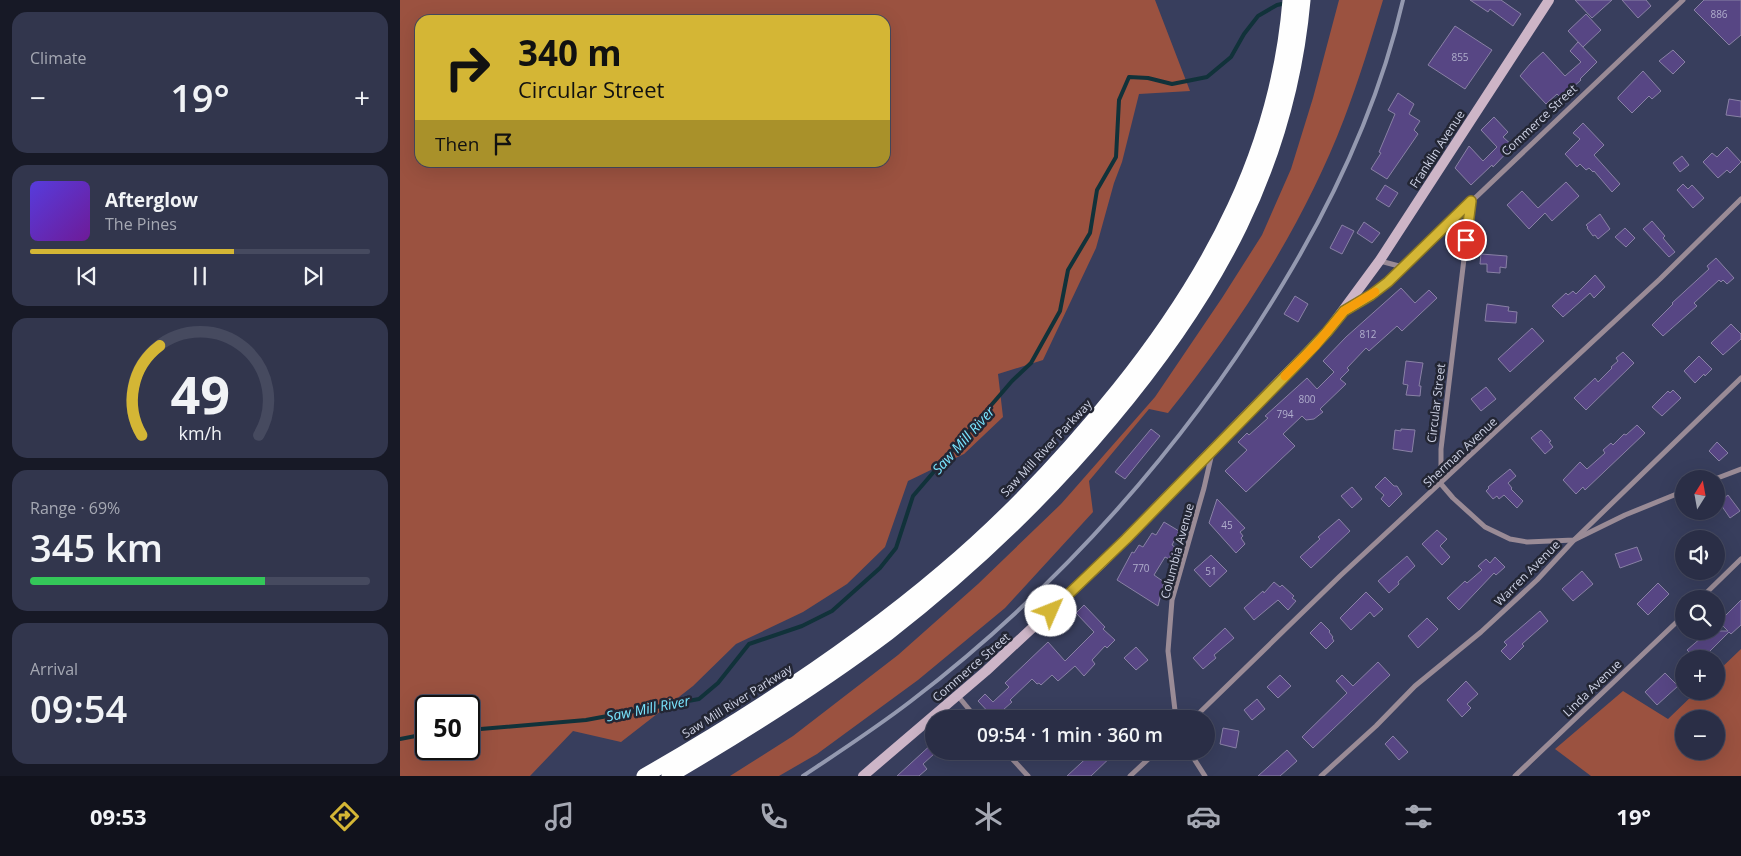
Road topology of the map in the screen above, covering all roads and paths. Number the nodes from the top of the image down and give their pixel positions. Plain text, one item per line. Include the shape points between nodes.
1 (1290, 0) edge
2 (1303, 0) edge
3 (1549, 0) edge
4 (1684, 0) edge
5 (1741, 199) edge
6 (1471, 201) junction
7 (1411, 259) junction
8 (1380, 260) junction
9 (1344, 311) junction
10 (1741, 378) edge
11 (1213, 449) junction
12 (1741, 469) edge
13 (1725, 475) edge
14 (1441, 484) junction
15 (1675, 494) edge
16 (1574, 540) junction
17 (1741, 559) edge
18 (1709, 590) edge
19 (1675, 624) edge
20 (958, 696) junction
21 (970, 710) edge
22 (1175, 710) edge
23 (1202, 710) edge
24 (1013, 760) edge
25 (1148, 760) edge
26 (1195, 760) edge
27 (644, 776) edge
28 (669, 776) edge
29 (863, 776) edge
30 (1028, 776) edge
31 (1130, 776) edge
32 (1205, 776) edge
33 (1321, 776) edge
34 (1515, 776) edge

1 - 27 highway, Saw Mill River Parkway via 1278,78 1262,138 1229,222 1180,306 1091,423 1006,514 944,571 890,614 793,683
2 - 28 highway via 1294,67 1281,121 1250,207 1200,300 1126,401 1033,505 935,595 829,675
3 - 8 main road, Franklin Avenue
4 - 6 street, Commerce Street
5 - 14 street, Sherman Avenue
6 - 7 street, Commerce Street
6 - 14 street, Circular Street via 1441,450
7 - 8 street via 1399,266
7 - 9 street, Commerce Street via 1380,288
8 - 9 main road, Franklin Avenue
9 - 11 main road, Commerce Street via 1316,345
10 - 16 street, Warren Avenue
11 - 20 main road, Commerce Street via 1103,562
11 - 22 street, Columbia Avenue via 1172,600 1168,651
12 - 13 street
14 - 16 street via 1484,527 1510,539 1527,542
14 - 23 street, Sherman Avenue via 1340,576
15 - 16 street
16 - 33 street, Warren Avenue via 1537,580 1481,632 1415,686
17 - 18 street
19 - 34 street, Linda Avenue
20 - 21 street
20 - 29 main road, Commerce Street
24 - 30 street
25 - 31 street
26 - 32 street

